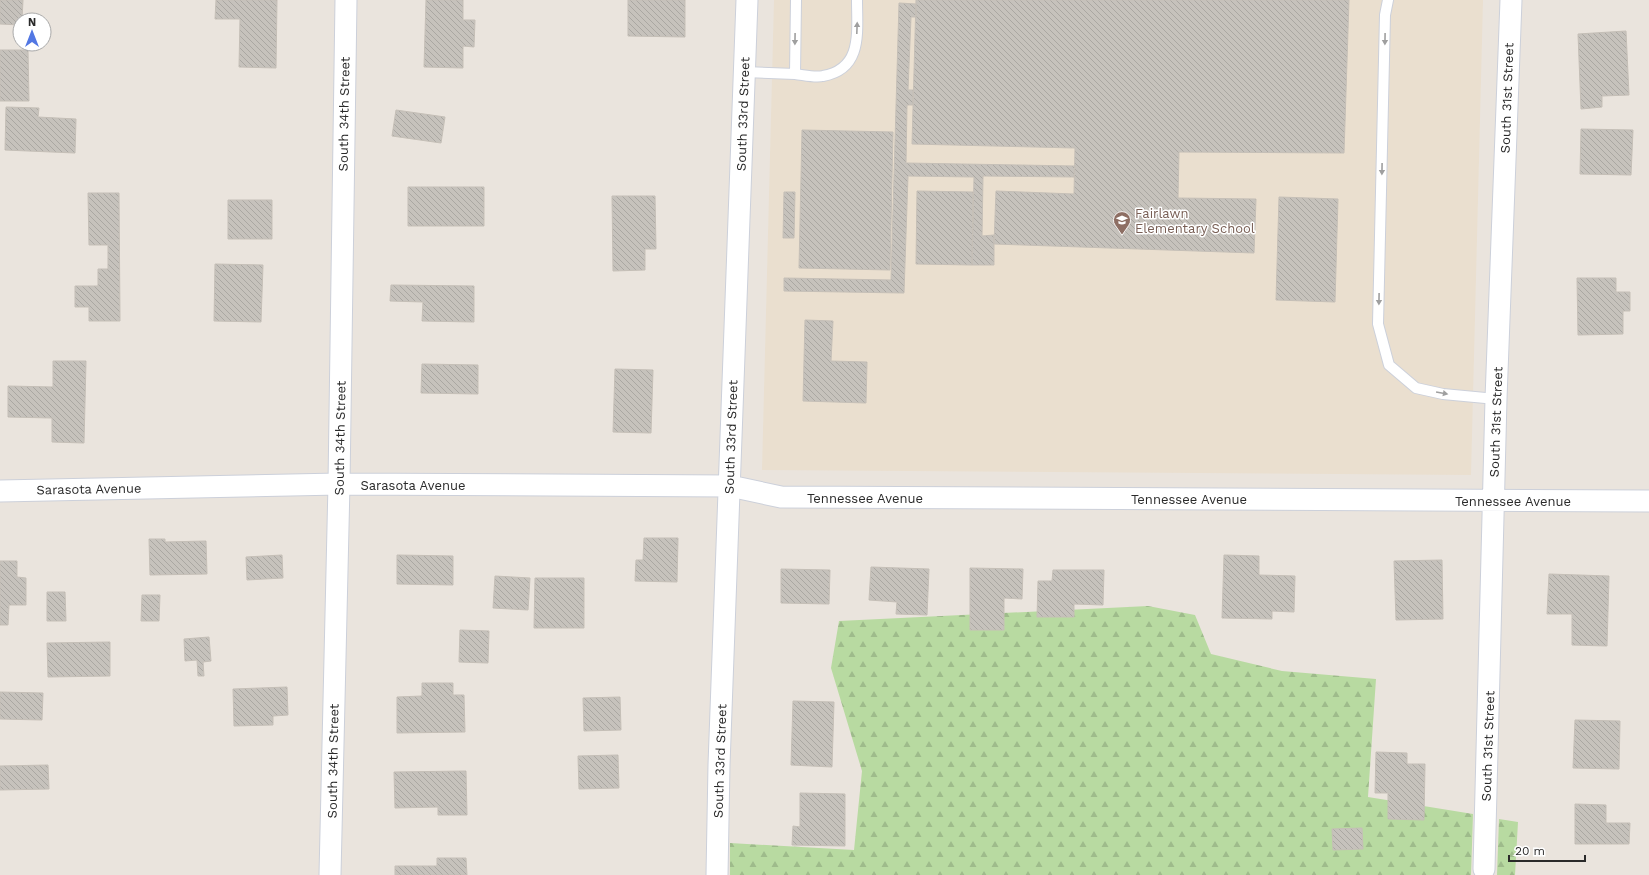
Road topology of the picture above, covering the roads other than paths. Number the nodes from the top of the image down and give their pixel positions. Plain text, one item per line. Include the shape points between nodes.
1 (346, 0) edge
2 (747, 0) edge
3 (796, 0) edge
4 (857, 0) edge
5 (1388, 0) edge
6 (1511, 0) edge
7 (745, 72) junction
8 (795, 74) junction
9 (1496, 399) junction
10 (339, 484) junction
11 (730, 486) junction
12 (0, 491) edge
13 (1494, 501) junction
14 (1649, 501) edge
15 (1484, 868) dead end
16 (330, 875) edge
17 (716, 875) edge

1 - 10 street, South 34th Street
2 - 7 street, South 33rd Street
3 -> 8 lane
8 -> 4 lane via 822,76 840,72 852,59 856,42
5 -> 9 lane via 1385,15 1378,324 1389,365 1416,388 1444,394
6 - 9 street, South 31st Street
7 - 8 lane
7 - 11 street, South 33rd Street
9 - 13 street, South 31st Street
10 - 11 street, Sarasota Avenue
10 - 12 street, Sarasota Avenue
10 - 16 street, South 34th Street
11 - 13 street, Tennessee Avenue via 781,497
11 - 17 street, South 33rd Street
13 - 14 street, Tennessee Avenue
13 - 15 street, South 31st Street

